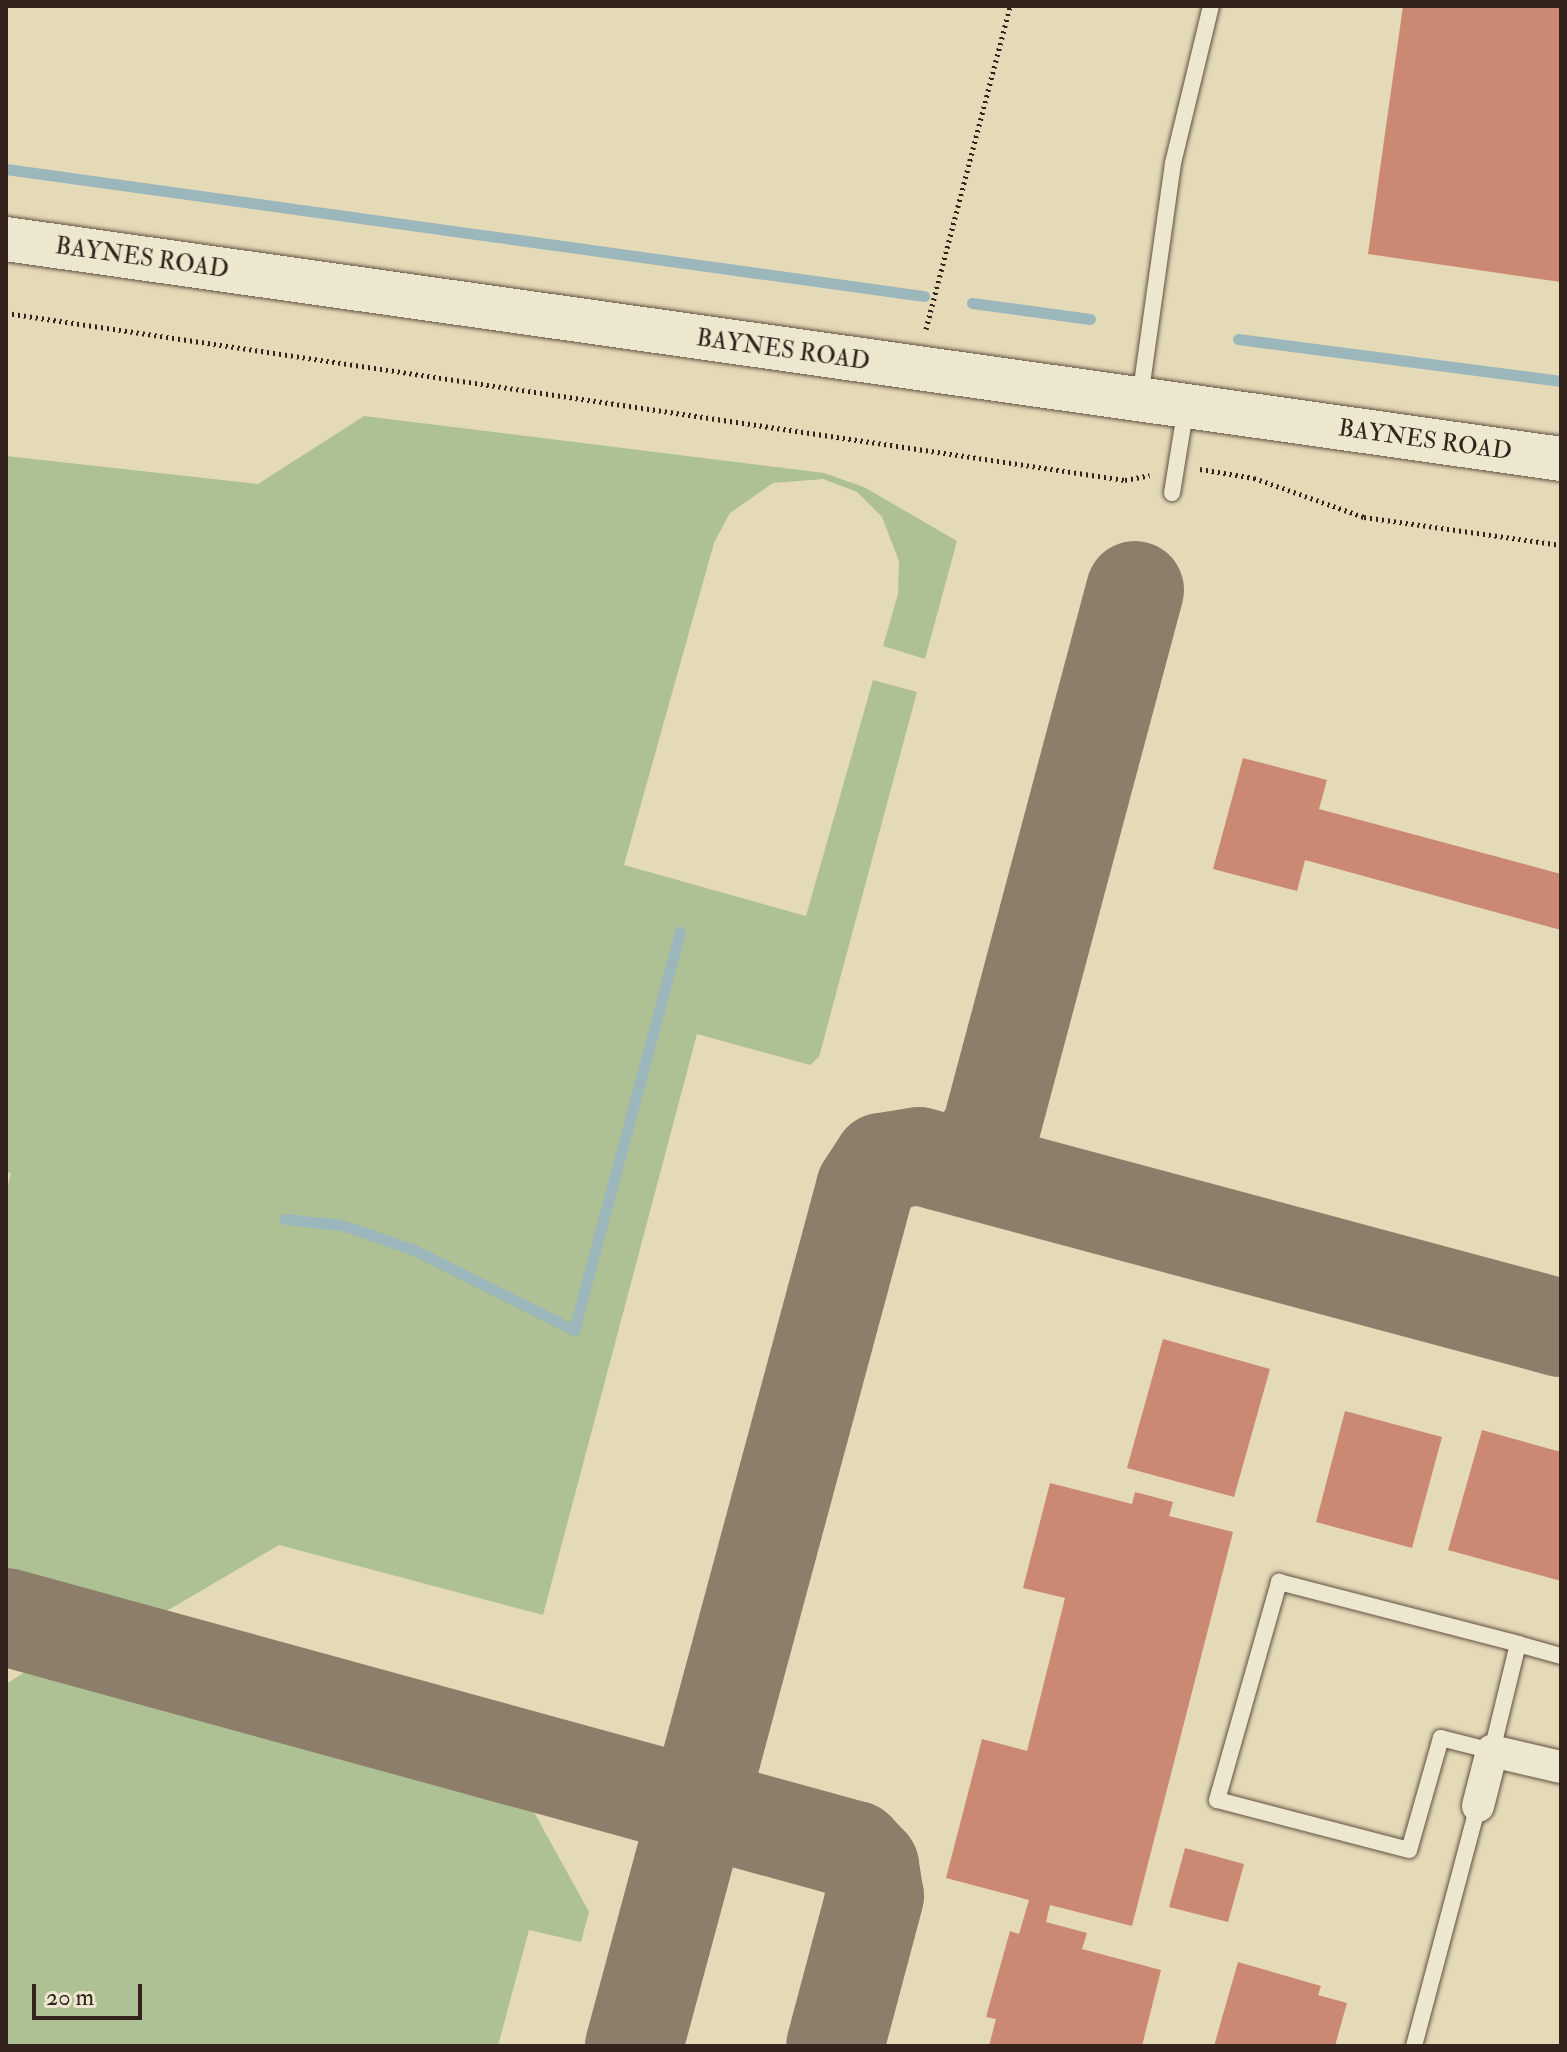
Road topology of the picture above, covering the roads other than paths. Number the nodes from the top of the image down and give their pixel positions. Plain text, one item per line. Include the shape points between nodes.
1 (1211, 6) edge
2 (6, 239) edge
3 (1140, 400) junction
4 (1186, 406) junction
5 (1561, 459) edge
6 (1172, 493) dead end
7 (1518, 1644) junction
8 (1561, 1656) edge
9 (1492, 1751) junction
10 (1561, 1767) edge
11 (1478, 1806) joint
12 (1414, 2046) edge

1 - 3 lane via 1173,163
2 - 3 street, BAYNES ROAD
3 - 4 street, BAYNES ROAD
4 - 5 street, BAYNES ROAD
4 - 6 lane
7 - 8 lane
7 - 9 lane
7 - 9 lane via 1279,1582 1217,1800 1409,1850 1441,1738
9 - 10 street
9 - 11 street
11 - 12 lane

